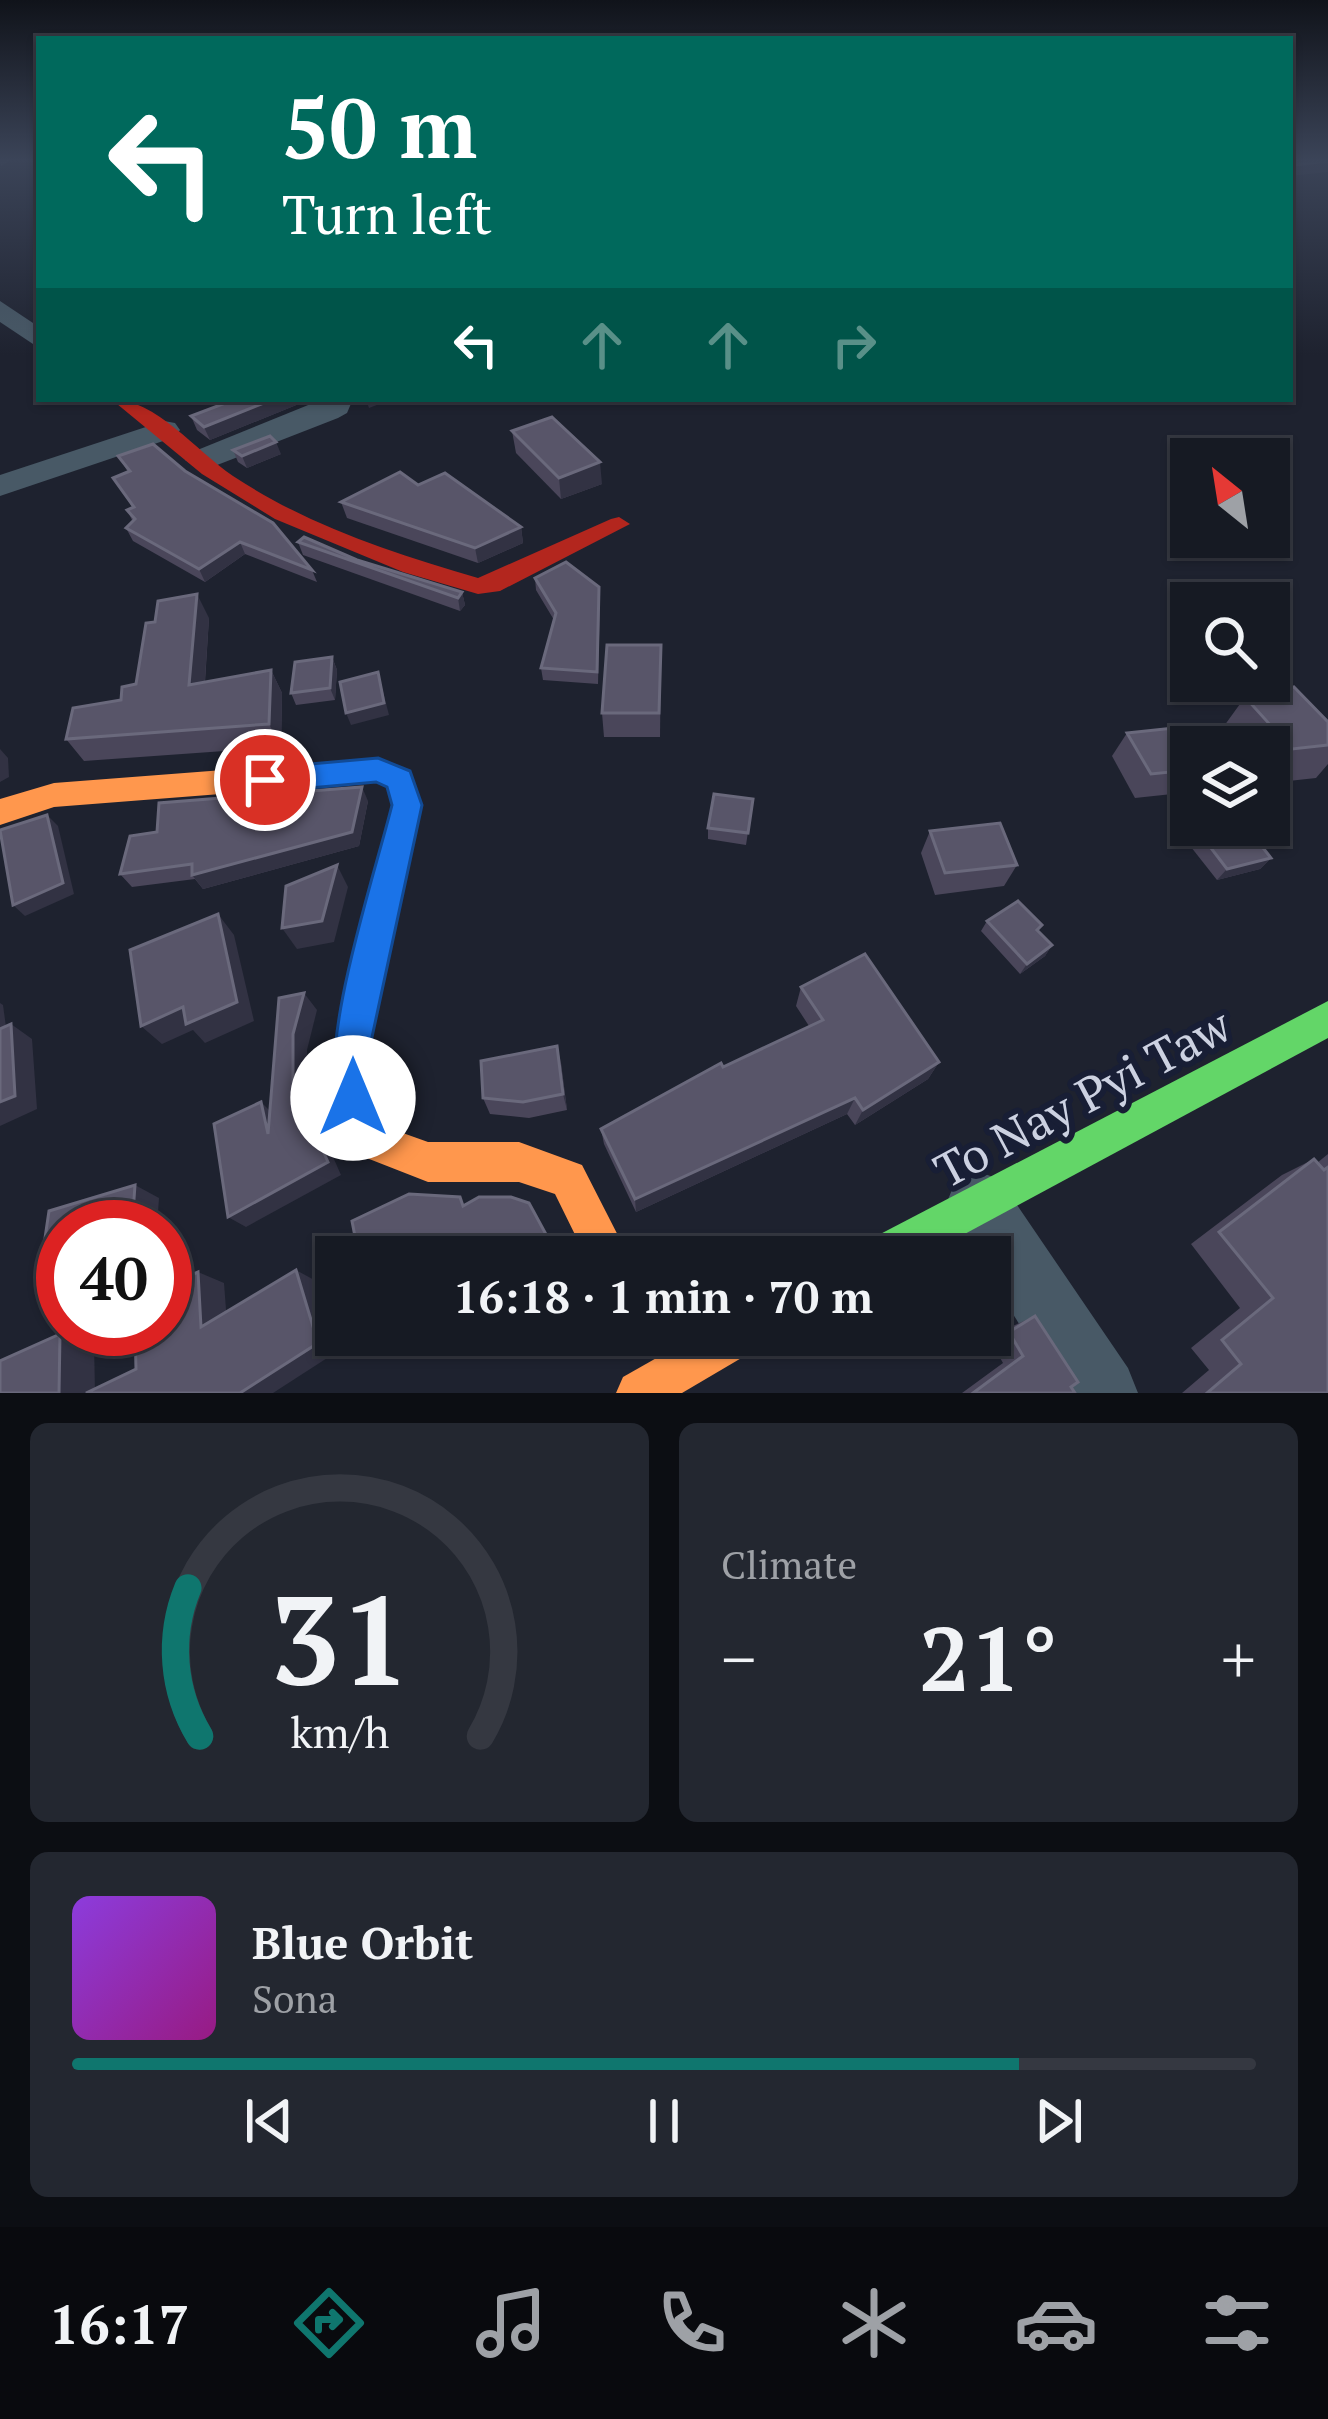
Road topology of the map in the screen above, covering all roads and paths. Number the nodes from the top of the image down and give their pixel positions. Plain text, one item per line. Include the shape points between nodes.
1 (0, 309) edge
2 (36, 338) edge
3 (125, 402) edge
4 (337, 402) edge
5 (164, 430) junction
6 (201, 460) junction
7 (0, 486) edge
8 (619, 524) dead end
9 (0, 812) edge
10 (1328, 1019) edge
11 (978, 1202) junction
12 (597, 1236) edge
13 (917, 1236) edge
14 (683, 1356) edge
15 (653, 1367) edge
16 (1102, 1393) edge

1 - 2 street
3 - 5 street
4 - 6 street
5 - 6 street
5 - 7 street
6 - 8 street via 225,481 322,530 478,586
9 - 12 street via 54,795 378,770 400,779 407,805 351,1051 353,1098 373,1141 428,1162 519,1162 568,1179
10 - 11 street, To Nay Pyi Taw
11 - 13 street, To Nay Pyi Taw
11 - 16 street
14 - 15 street

